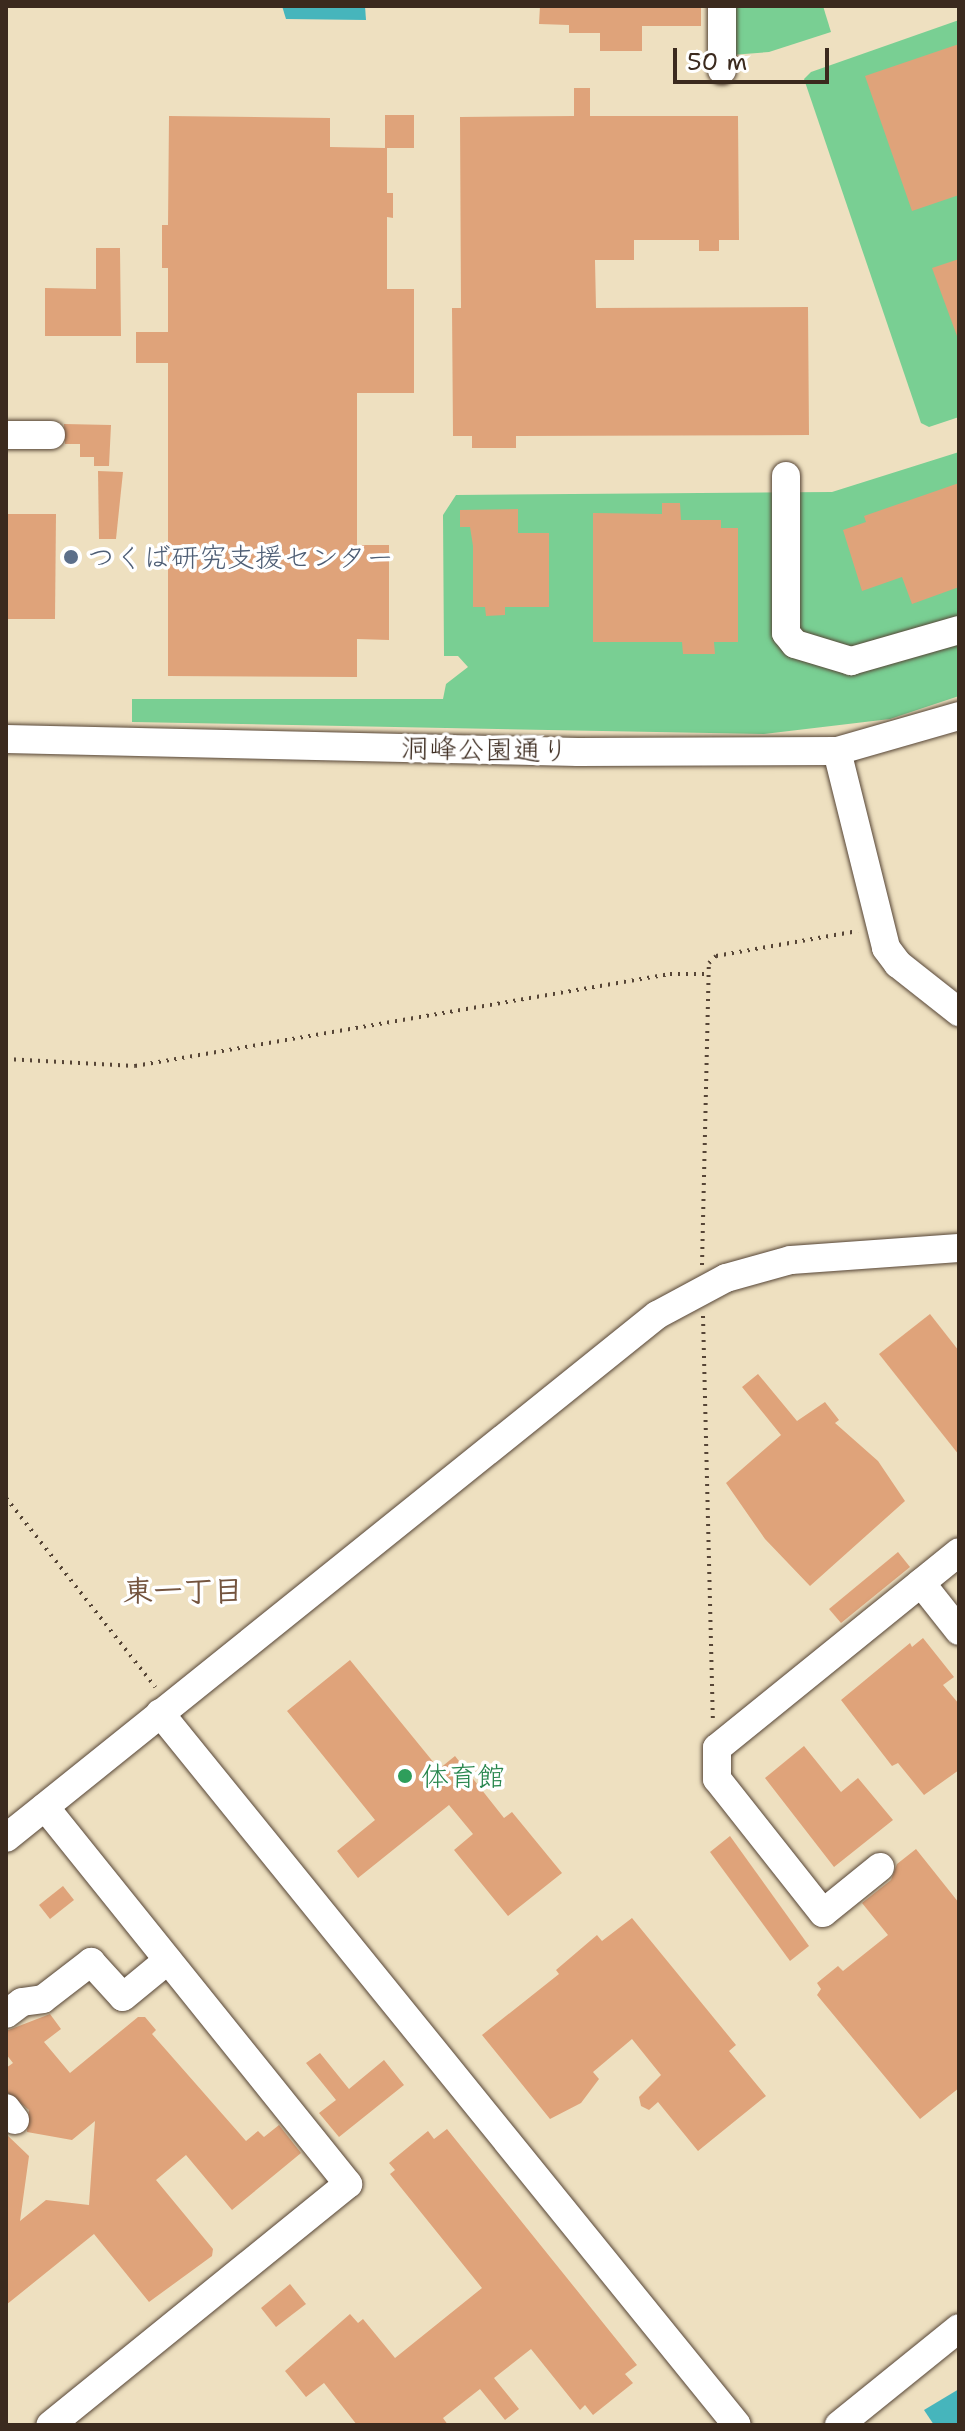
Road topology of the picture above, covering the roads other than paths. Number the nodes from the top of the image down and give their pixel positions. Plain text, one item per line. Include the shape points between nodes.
1 (722, 6) edge
2 (722, 70) dead end
3 (6, 435) edge
4 (51, 435) dead end
5 (786, 476) dead end
6 (959, 630) edge
7 (959, 716) edge
8 (6, 739) edge
9 (837, 751) junction
10 (959, 1012) edge
11 (959, 1248) edge
12 (959, 1552) edge
13 (921, 1583) junction
14 (959, 1631) edge
15 (164, 1708) junction
16 (45, 1807) junction
17 (6, 1838) edge
18 (880, 1867) dead end
19 (168, 1960) junction
20 (6, 2014) edge
21 (959, 2328) edge
22 (50, 2425) edge
23 (737, 2425) edge
24 (839, 2425) edge

1 - 2 street
3 - 4 street
5 - 6 street via 786,633 795,644 851,661
7 - 9 street, 洞峰公園通り
8 - 9 street, 洞峰公園通り via 578,752
9 - 10 street via 882,939 898,964
11 - 15 street via 791,1260 726,1278 683,1299 628,1334
12 - 13 street
13 - 14 street
13 - 18 street via 717,1748 717,1779 823,1913
15 - 16 street
15 - 23 street
16 - 17 street
16 - 19 street
19 - 20 street via 123,1997 91,1962 43,1999 22,2002
19 - 22 street via 348,2184
21 - 24 street

